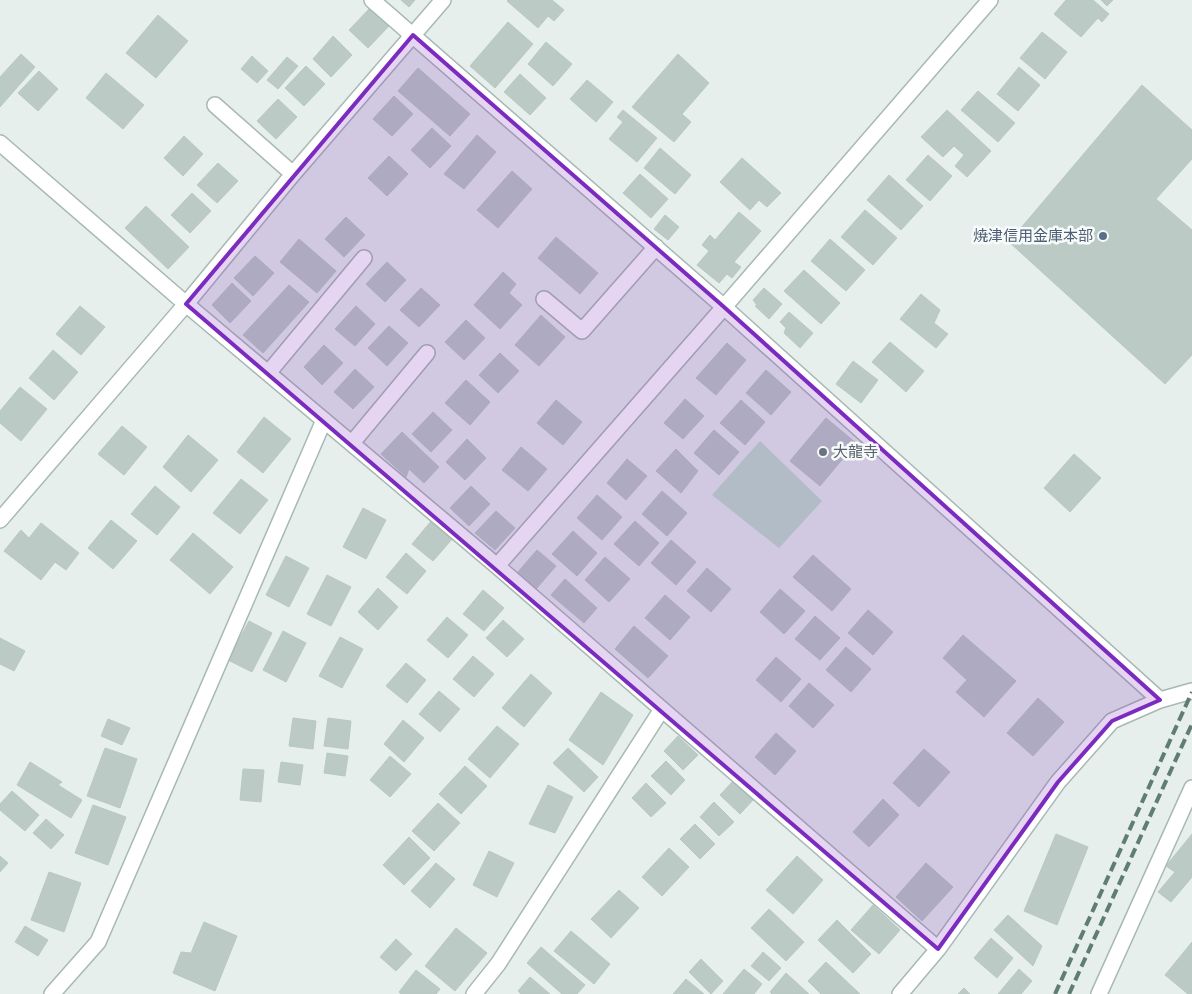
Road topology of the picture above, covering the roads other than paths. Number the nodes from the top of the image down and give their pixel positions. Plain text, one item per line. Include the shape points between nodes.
1 (372, 0) edge
2 (443, 0) edge
3 (990, 0) edge
4 (413, 35) junction
5 (214, 105) dead end
6 (0, 143) edge
7 (293, 174) junction
8 (656, 247) junction
9 (364, 258) dead end
10 (544, 299) dead end
11 (186, 304) junction
12 (724, 307) junction
13 (427, 353) dead end
14 (269, 372) junction
15 (324, 420) junction
16 (352, 443) junction
17 (0, 520) edge
18 (496, 566) junction
19 (1192, 691) edge
20 (1160, 700) junction
21 (662, 709) junction
22 (1192, 788) edge
23 (938, 949) junction
24 (52, 994) edge
25 (474, 994) edge
26 (900, 994) edge
27 (1099, 994) edge

1 - 4 street
2 - 4 street
3 - 12 street
4 - 7 street
4 - 8 street
5 - 7 street
6 - 11 street
7 - 11 street
8 - 10 street via 582,332
8 - 12 street
9 - 14 street
11 - 14 street
11 - 17 street
12 - 18 street
12 - 20 street
13 - 16 street
14 - 15 street
15 - 16 street
15 - 24 street via 98,942
16 - 18 street
18 - 21 street
19 - 20 street
20 - 23 street via 1112,720 1058,782
21 - 23 street
21 - 25 street via 498,964
22 - 27 street
23 - 26 street

